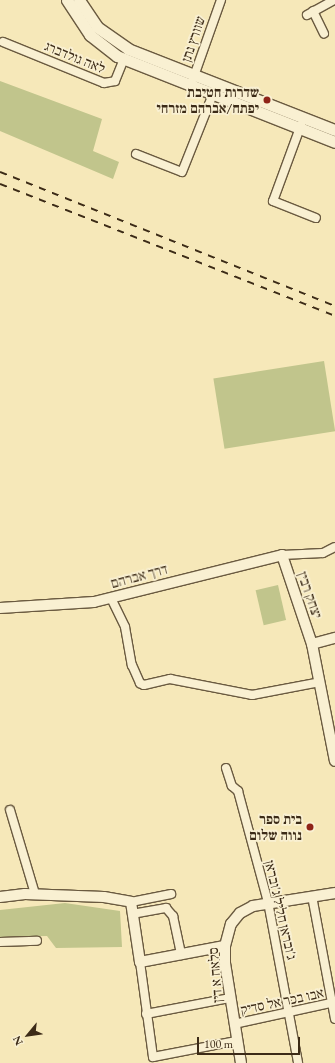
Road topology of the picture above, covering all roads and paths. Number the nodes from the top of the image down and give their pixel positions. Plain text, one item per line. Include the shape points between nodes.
1 (67, 0) edge
2 (79, 0) edge
3 (220, 0) edge
4 (334, 0) edge
5 (324, 34) dead end
6 (3, 42) dead end
7 (124, 59) junction
8 (194, 75) junction
9 (195, 87) junction
10 (213, 94) junction
11 (300, 116) junction
12 (301, 129) junction
13 (335, 130) edge
14 (335, 142) edge
15 (136, 154) dead end
16 (316, 218) dead end
17 (335, 547) edge
18 (282, 555) junction
19 (111, 598) junction
20 (0, 608) edge
21 (335, 638) edge
22 (312, 644) junction
23 (320, 682) junction
24 (335, 761) edge
25 (226, 768) dead end
26 (10, 810) dead end
27 (335, 893) edge
28 (35, 894) junction
29 (171, 894) dead end
30 (312, 896) junction
31 (0, 897) edge
32 (130, 902) junction
33 (268, 902) junction
34 (132, 914) junction
35 (37, 941) dead end
36 (0, 942) edge
37 (224, 946) junction
38 (181, 954) junction
39 (140, 962) junction
40 (230, 998) junction
41 (334, 1002) edge
42 (289, 1011) junction
43 (146, 1014) junction
44 (335, 1019) edge
45 (234, 1024) junction
46 (236, 1041) junction
47 (241, 1063) edge
48 (298, 1063) edge

1 - 7 main road via 90,35 108,51
2 - 8 main road via 97,27 118,43
3 - 8 street, שוורץ נתן
4 - 5 street via 310,13
6 - 7 street, לאה גולדברג via 104,83 115,81
7 - 9 main road
8 - 9 street, שוורץ נתן
8 - 11 main road
9 - 10 main road
10 - 12 main road
10 - 15 street via 182,172
11 - 12 street
11 - 13 main road
12 - 14 main road
12 - 16 street via 274,201
17 - 18 street via 323,552
18 - 19 street, דרך אברהם
18 - 22 street, יצחק רבין
19 - 20 street, דרך אברהם via 94,602
19 - 23 street via 124,627 132,665 140,683 144,685 170,678 252,695
21 - 22 street
22 - 23 street, יצחק רבין
23 - 24 street, יצחק רבין
25 - 33 street, ג'ובראן חליל ג'ובראן via 232,786 238,791
26 - 28 street
27 - 30 street, סלאח א דין
28 - 31 street
28 - 32 street via 104,896
29 - 32 street
30 - 33 street, סלאח א דין
30 - 41 street
32 - 34 street
33 - 37 street, סלאח א דין via 240,913 231,924
33 - 42 street, ג'ובראן חליל ג'ובראן
34 - 38 street via 166,908 173,916
34 - 39 street
35 - 36 street
37 - 38 street
37 - 40 street, סלאח א דין
38 - 39 street
39 - 43 street
40 - 43 street
40 - 45 street, סלאח א דין
41 - 42 street, אבו בכר אל סדיק
41 - 44 street
42 - 45 street, אבו בכר אל סדיק
42 - 48 street, ג'ובראן חליל ג'ובראן
43 - 46 street via 153,1057
45 - 46 street, סלאח א דין
46 - 47 street, סלאח א דין

